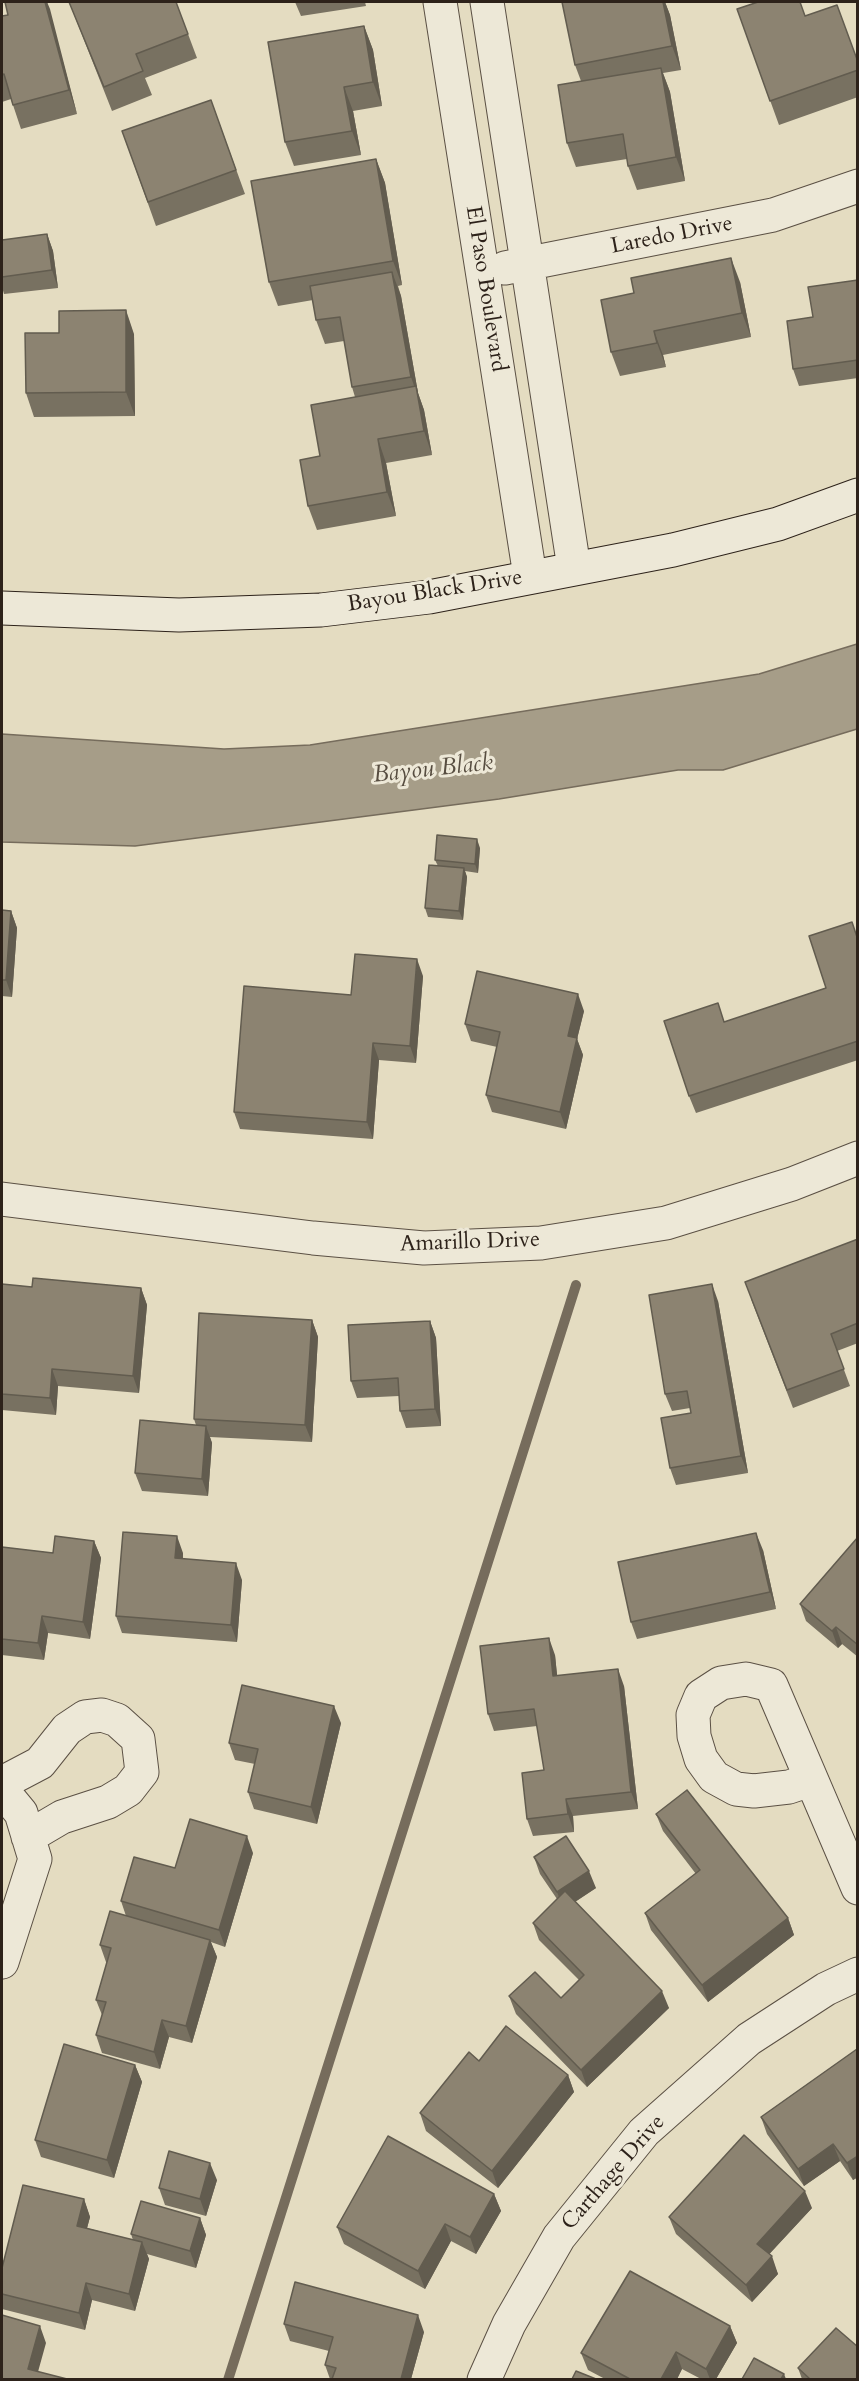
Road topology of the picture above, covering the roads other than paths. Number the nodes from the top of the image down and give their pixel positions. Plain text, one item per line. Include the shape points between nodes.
1 (440, 2) edge
2 (487, 2) edge
3 (509, 145) junction
4 (464, 155) junction
5 (858, 186) edge
6 (527, 264) junction
7 (483, 273) junction
8 (858, 495) edge
9 (574, 568) junction
10 (530, 576) junction
11 (2, 608) edge
12 (858, 1158) edge
13 (2, 1199) edge
14 (810, 1780) dead end
15 (2, 1783) edge
16 (2, 1790) edge
17 (28, 1837) junction
18 (858, 1888) edge
19 (2, 1962) edge
20 (858, 1974) edge
21 (484, 2379) edge

1 - 4 street, El Paso Boulevard
2 - 3 street, El Paso Boulevard
3 - 4 street
3 - 6 street, El Paso Boulevard
4 - 7 street, El Paso Boulevard
5 - 6 street, Laredo Drive via 773,215
6 - 7 street, Laredo Drive
6 - 9 street, El Paso Boulevard
7 - 10 street, El Paso Boulevard
8 - 9 street, Bayou Black Drive via 766,527 673,550
9 - 10 street, Bayou Black Drive
10 - 11 street, Bayou Black Drive via 429,597 321,610 179,615
12 - 13 street, Amarillo Drive via 792,1184 666,1223 541,1242 424,1248
14 - 18 street
15 - 17 street via 40,1763 67,1730 86,1717 102,1714 117,1720 138,1739 142,1772 128,1790 108,1803 62,1817
16 - 17 street via 21,1813
17 - 19 street via 34,1859
20 - 21 street, Carthage Drive via 825,1989 749,2039 644,2132 559,2237 508,2324

